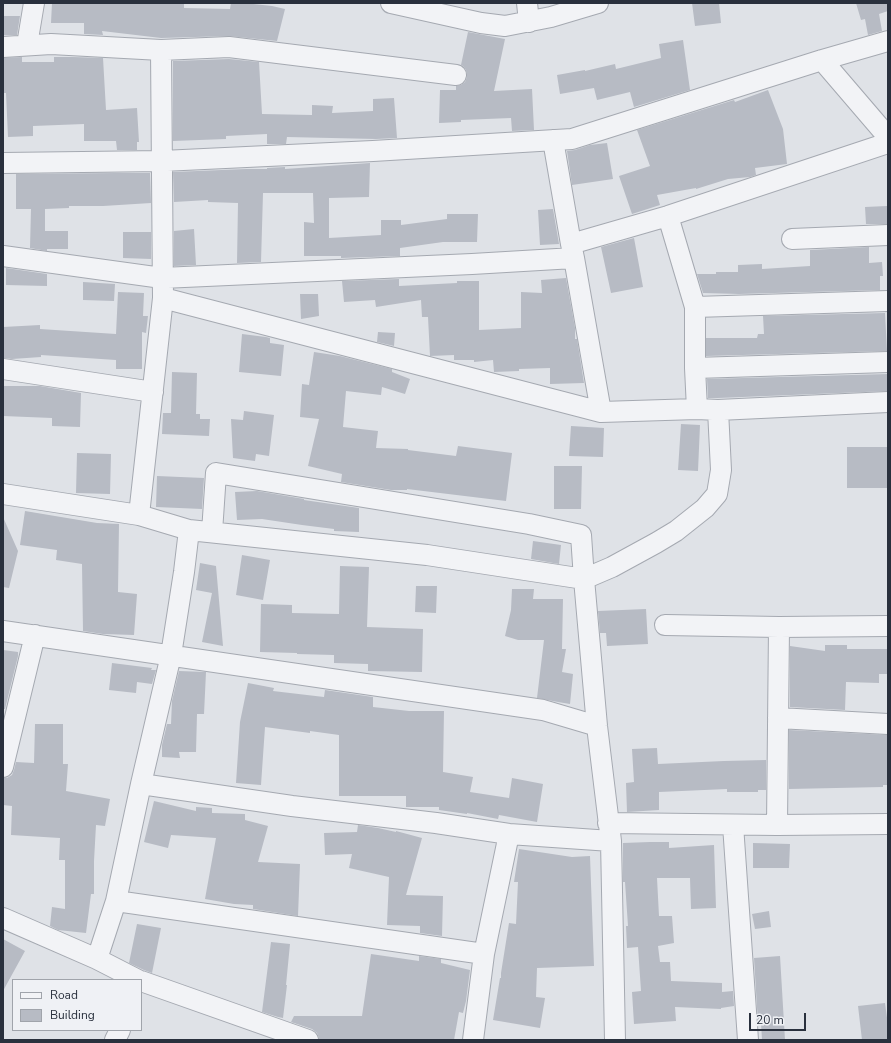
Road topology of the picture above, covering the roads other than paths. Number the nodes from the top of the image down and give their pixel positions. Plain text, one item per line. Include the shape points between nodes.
1 (34, 3) edge
2 (391, 3) edge
3 (598, 3) edge
4 (528, 12) edge
5 (888, 41) edge
6 (27, 45) junction
7 (3, 46) edge
8 (161, 50) junction
9 (822, 60) junction
10 (456, 74) dead end
11 (888, 137) edge
12 (553, 140) junction
13 (888, 143) edge
14 (162, 161) junction
15 (3, 163) edge
16 (668, 216) junction
17 (888, 235) edge
18 (792, 239) dead end
19 (573, 251) junction
20 (3, 256) edge
21 (163, 288) junction
22 (888, 301) edge
23 (695, 307) junction
24 (888, 362) edge
25 (3, 368) edge
26 (696, 368) junction
27 (152, 392) junction
28 (888, 402) edge
29 (697, 409) junction
30 (718, 410) junction
31 (601, 412) junction
32 (3, 494) edge
33 (139, 515) junction
34 (189, 530) junction
35 (212, 532) junction
36 (584, 579) junction
37 (665, 624) dead end
38 (888, 626) edge
39 (779, 627) junction
40 (3, 631) edge
41 (35, 635) junction
42 (171, 655) junction
43 (778, 718) junction
44 (888, 724) edge
45 (597, 726) junction
46 (3, 767) edge
47 (141, 784) junction
48 (888, 824) edge
49 (733, 825) junction
50 (777, 825) junction
51 (610, 832) junction
52 (509, 834) junction
53 (116, 901) junction
54 (3, 918) edge
55 (484, 954) junction
56 (97, 959) junction
57 (132, 979) edge
58 (142, 984) edge
59 (119, 1031) edge
60 (114, 1040) edge
61 (308, 1040) edge
62 (473, 1040) edge
63 (615, 1040) edge
64 (748, 1040) edge

1 - 6 street
2 - 4 street via 505,26
3 - 4 street via 551,17
5 - 9 street
6 - 7 street
6 - 8 street
8 - 10 street via 229,47
8 - 14 street
9 - 11 street
9 - 12 street via 572,138
12 - 14 street
12 - 19 street
13 - 16 street
14 - 15 street
14 - 21 street
16 - 19 street
16 - 23 street
17 - 18 street
19 - 21 street via 472,264
19 - 31 street
20 - 21 street
21 - 27 street
21 - 31 street
22 - 23 street
23 - 26 street
24 - 26 street
25 - 27 street
26 - 29 street
27 - 33 street
28 - 30 street
29 - 30 street
29 - 31 street
30 - 36 street via 721,470 717,494 705,508 676,531 612,567
32 - 33 street
33 - 34 street
34 - 35 street
34 - 42 street
35 - 36 street via 427,555
35 - 36 street via 216,473 529,524 581,535
36 - 45 street
37 - 39 street
38 - 39 street
39 - 43 street
40 - 41 street
41 - 42 street
41 - 46 street
42 - 45 street via 543,710
42 - 47 street
43 - 44 street
43 - 50 street
45 - 51 street
47 - 52 street
47 - 53 street
48 - 50 street
49 - 50 street
49 - 51 street
49 - 64 street
51 - 52 street
51 - 63 street
52 - 55 street
53 - 55 street
53 - 56 street
54 - 56 street
55 - 62 street
56 - 57 street
58 - 61 street
59 - 60 street

